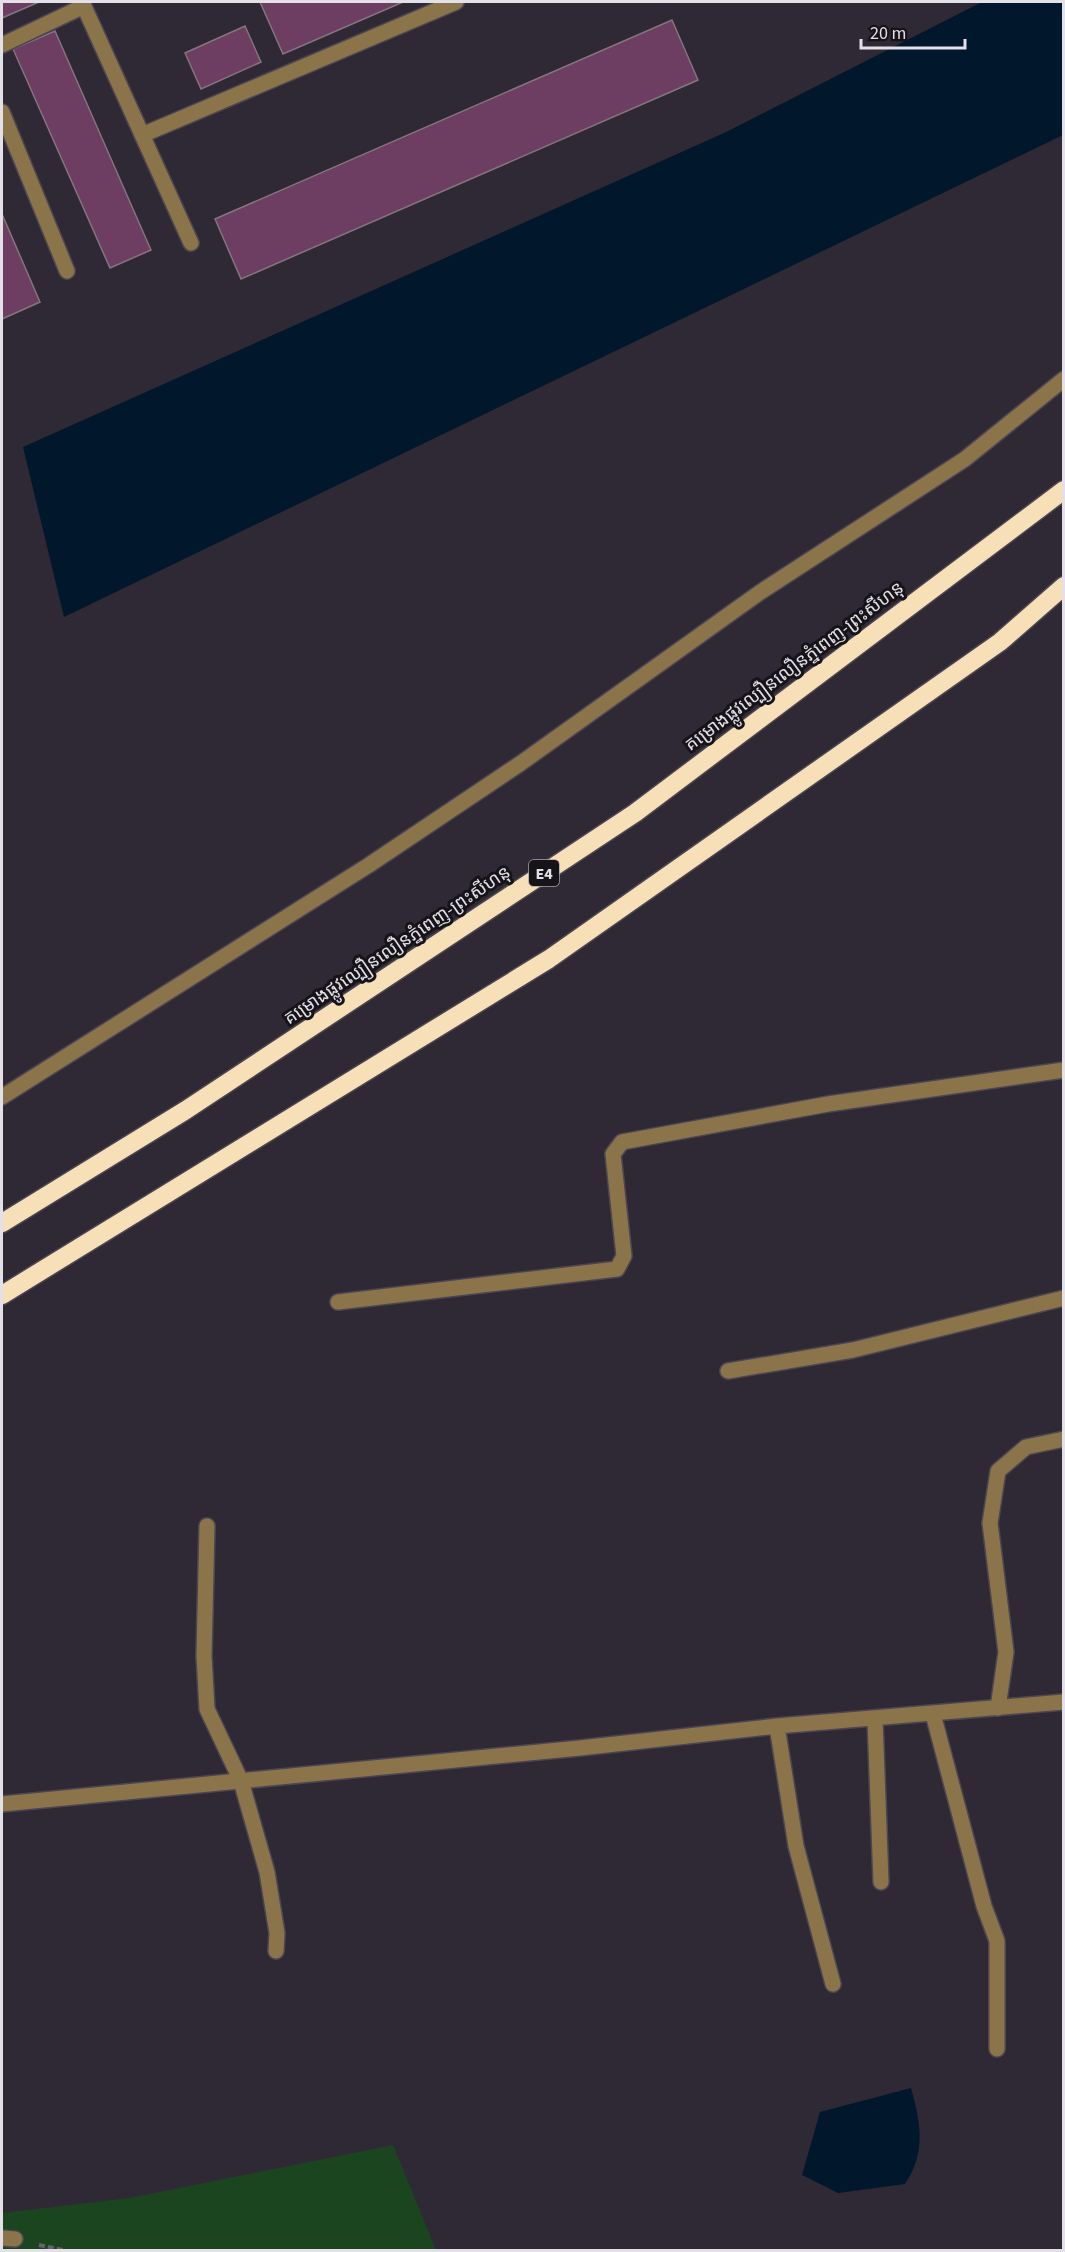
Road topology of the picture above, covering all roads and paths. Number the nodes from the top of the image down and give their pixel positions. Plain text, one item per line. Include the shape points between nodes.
1 (456, 2) edge
2 (83, 4) edge
3 (2, 45) edge
4 (2, 112) edge
5 (142, 135) junction
6 (191, 243) dead end
7 (67, 271) dead end
8 (1064, 379) edge
9 (1064, 490) edge
10 (1064, 586) edge
11 (1064, 1070) edge
12 (2, 1097) edge
13 (2, 1223) edge
14 (2, 1295) edge
15 (1064, 1298) edge
16 (338, 1302) dead end
17 (728, 1371) dead end
18 (1064, 1439) edge
19 (207, 1526) dead end
20 (1064, 1702) edge
21 (998, 1708) junction
22 (933, 1714) junction
23 (875, 1719) junction
24 (777, 1726) junction
25 (241, 1781) junction
26 (2, 1804) edge
27 (881, 1882) dead end
28 (276, 1951) dead end
29 (833, 1984) dead end
30 (997, 2049) dead end

1 - 5 street
2 - 3 street
2 - 5 street
4 - 7 street
5 - 6 street
8 - 12 street via 965,459 759,593 521,763 369,865
9 - 13 highway, គម្រោងផ្លូវល្បឿនលឿនភ្នំពេញ-ព្រះសីហនុ / E4 via 635,813 186,1110
10 - 14 highway via 1000,642 549,959
11 - 16 street via 828,1104 622,1142 613,1154 624,1256 616,1269
15 - 17 street via 853,1350
18 - 21 street via 1026,1448 998,1472 990,1523 1006,1652
19 - 25 street via 207,1709
20 - 21 street
21 - 22 street
22 - 23 street
22 - 30 street via 984,1906 997,1941
23 - 24 street
23 - 27 street
24 - 25 street
24 - 29 street via 796,1846
25 - 26 street
25 - 28 street via 267,1872 277,1933

